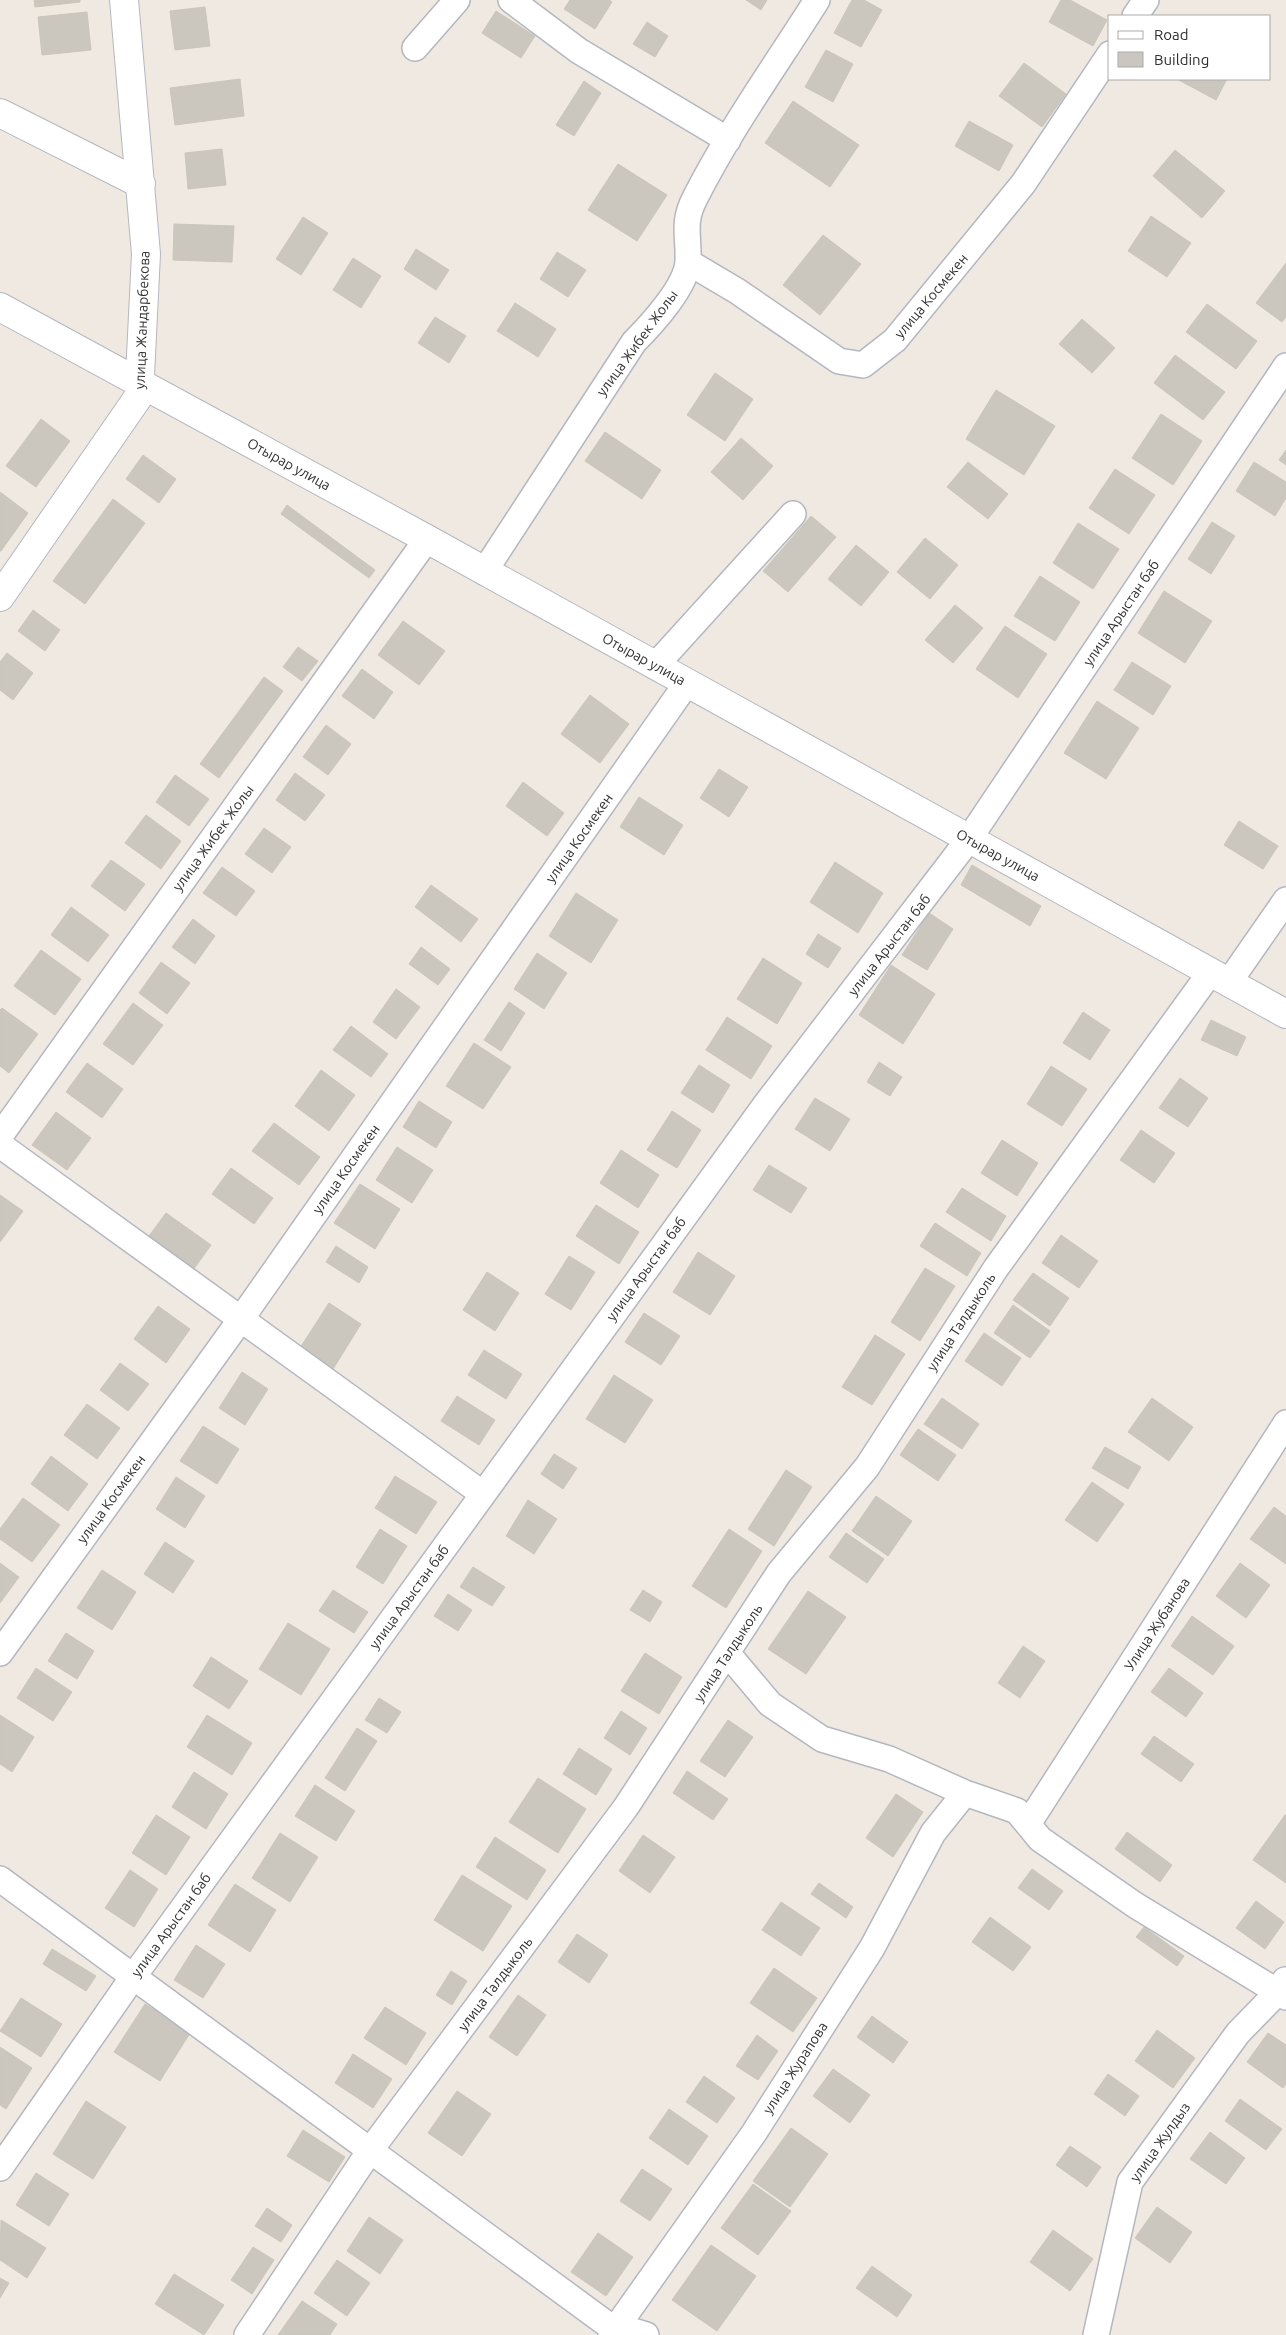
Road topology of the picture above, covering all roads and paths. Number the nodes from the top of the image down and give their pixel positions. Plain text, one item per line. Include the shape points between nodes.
1 (124, 0) edge
2 (457, 0) edge
3 (511, 0) edge
4 (817, 0) edge
5 (1146, 0) edge
6 (1136, 15) edge
7 (415, 48) dead end
8 (1108, 57) edge
9 (0, 113) edge
10 (728, 140) junction
11 (140, 184) junction
12 (688, 262) junction
13 (0, 307) edge
14 (1286, 366) edge
15 (140, 382) junction
16 (793, 514) dead end
17 (427, 539) junction
18 (484, 572) junction
19 (0, 597) edge
20 (656, 666) junction
21 (688, 683) junction
22 (969, 839) junction
23 (1286, 900) edge
24 (1220, 978) junction
25 (1286, 1014) edge
26 (0, 1136) edge
27 (0, 1145) edge
28 (241, 1319) junction
29 (1286, 1423) edge
30 (483, 1494) junction
31 (0, 1653) edge
32 (728, 1654) junction
33 (965, 1793) junction
34 (1028, 1824) junction
35 (0, 1879) edge
36 (133, 1977) junction
37 (1283, 1989) edge
38 (369, 2152) junction
39 (0, 2168) edge
40 (613, 2332) edge
41 (247, 2335) edge
42 (646, 2335) edge
43 (1096, 2335) edge

1 - 11 street, улица Жандарбекова
2 - 7 street
3 - 10 street via 579,51
4 - 10 street, улица Жибек Жолы
5 - 6 street
8 - 12 street, улица Космекен via 1023,184 895,340 862,364 839,361 737,291
9 - 11 street
10 - 12 street, улица Жибек Жолы via 689,213 686,229
11 - 15 street, улица Жандарбекова via 146,254
12 - 18 street, улица Жибек Жолы via 673,296 634,342
13 - 15 street, Отырар улица
14 - 22 street, улица Арыстан баб
15 - 17 street, Отырар улица
15 - 19 street, улица Жандарбекова via 139,396
16 - 20 street
17 - 18 street, Отырар улица
17 - 26 street, улица Жибек Жолы
18 - 20 street, Отырар улица
20 - 21 street, Отырар улица
21 - 22 street, Отырар улица
21 - 28 street, улица Космекен
22 - 24 street, Отырар улица
22 - 30 street, улица Арыстан баб via 766,1104
23 - 24 street, улица Талдыколь
24 - 25 street, Отырар улица
24 - 32 street, улица Талдыколь via 996,1268 867,1467 780,1573
27 - 28 street
28 - 30 street
28 - 31 street, улица Космекен
29 - 34 street, Улица Жубанова
30 - 36 street, улица Арыстан баб
32 - 33 street via 770,1704 822,1739 890,1759
32 - 38 street, улица Талдыколь via 626,1807
33 - 34 street via 1017,1811
33 - 40 street, улица Журапова via 933,1833 872,1948 754,2133
34 - 37 street via 1040,1839 1135,1905
35 - 36 street
36 - 38 street
36 - 39 street, улица Арыстан баб
37 - 43 street, улица Жулдыз via 1238,2033 1130,2182
38 - 40 street
38 - 41 street, улица Талдыколь
40 - 42 street via 633,2331

